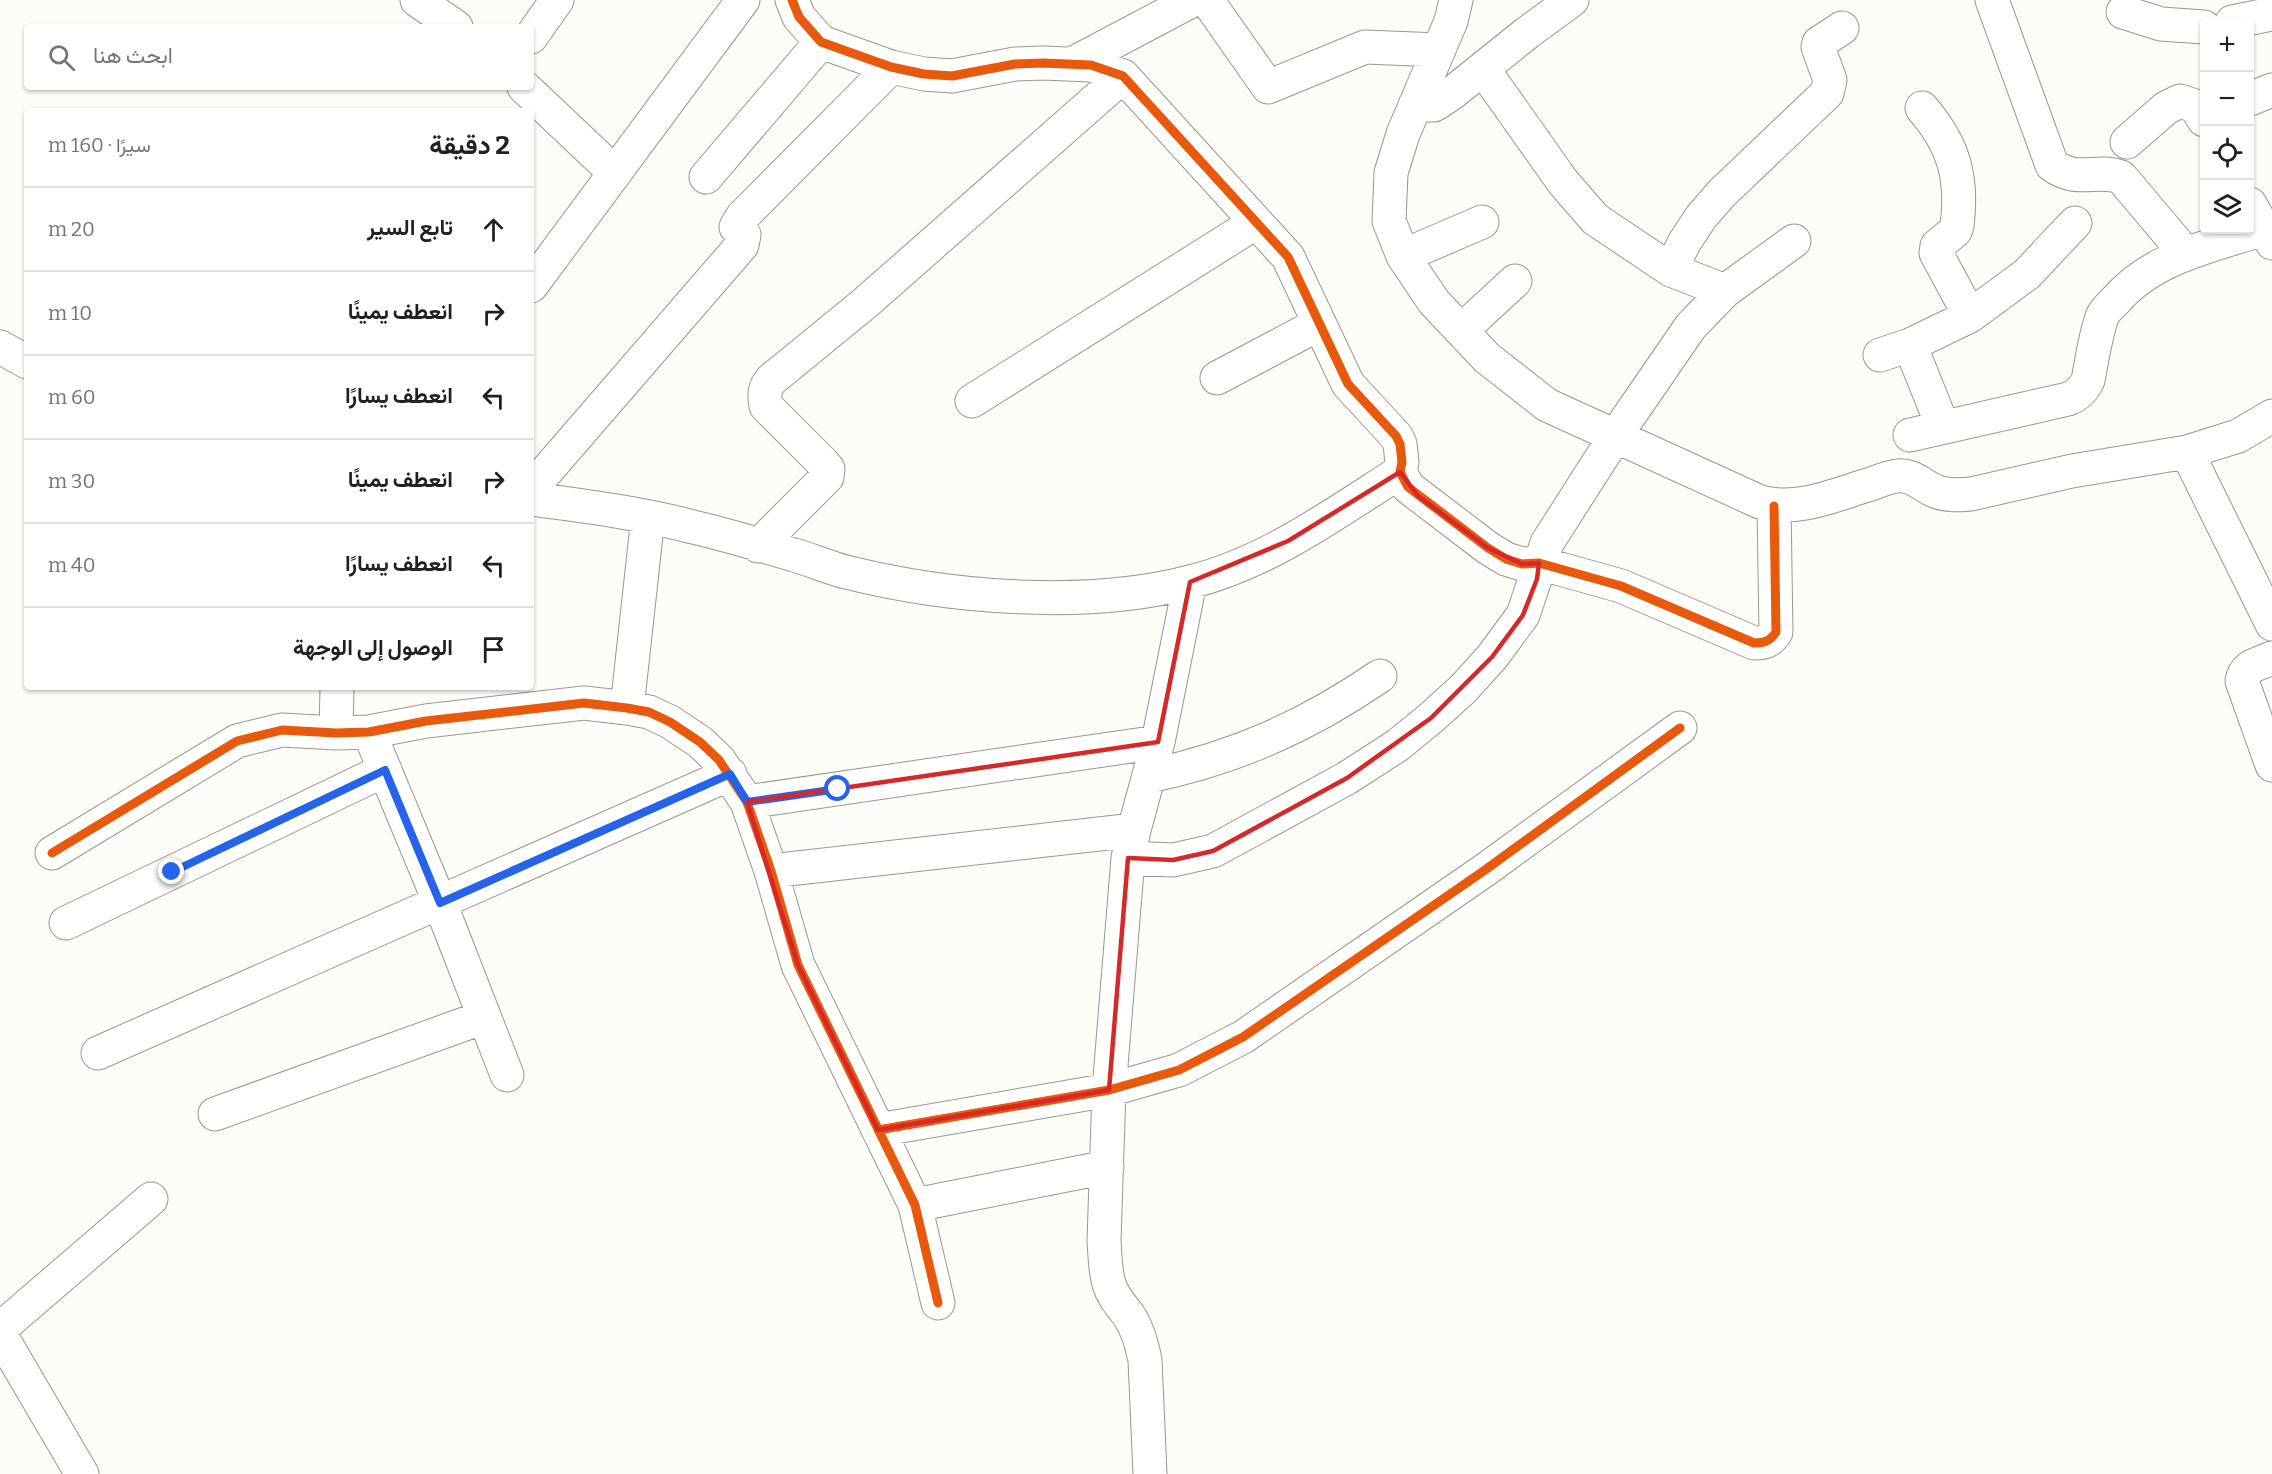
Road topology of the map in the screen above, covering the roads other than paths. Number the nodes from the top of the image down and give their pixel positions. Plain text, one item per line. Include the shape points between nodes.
1 (417, 0) edge
2 (557, 0) edge
3 (743, 0) edge
4 (792, 0) edge
5 (1192, 0) edge
6 (1207, 0) edge
7 (1456, 0) edge
8 (1572, 0) edge
9 (1992, 0) edge
10 (2122, 12) dead end
11 (2272, 14) edge
12 (454, 15) edge
13 (2252, 18) edge
14 (2200, 27) edge
15 (1842, 28) dead end
16 (534, 33) edge
17 (821, 42) junction
18 (1438, 50) junction
19 (1072, 64) junction
20 (891, 68) junction
21 (1483, 69) junction
22 (1123, 76) junction
23 (527, 90) edge
24 (2272, 90) edge
25 (2254, 97) edge
26 (1415, 105) junction
27 (1922, 108) dead end
28 (2200, 113) edge
29 (2127, 142) dead end
30 (615, 173) junction
31 (706, 177) dead end
32 (1482, 222) dead end
33 (1255, 223) junction
34 (2075, 223) dead end
35 (2262, 225) edge
36 (1794, 241) dead end
37 (2186, 254) junction
38 (1402, 256) junction
39 (1671, 270) junction
40 (534, 282) edge
41 (1515, 282) dead end
42 (1725, 291) junction
43 (1970, 316) junction
44 (1319, 324) junction
45 (1462, 330) junction
46 (1910, 345) junction
47 (0, 347) edge
48 (1880, 355) dead end
49 (24, 360) edge
50 (1217, 378) dead end
51 (972, 401) dead end
52 (2272, 416) edge
53 (1943, 427) junction
54 (1616, 435) junction
55 (1910, 435) dead end
56 (2187, 452) junction
57 (1400, 472) junction
58 (534, 486) edge
59 (534, 499) edge
60 (1774, 506) junction
61 (648, 517) junction
62 (758, 546) junction
63 (1539, 563) junction
64 (1190, 582) junction
65 (2272, 624) edge
66 (2272, 658) edge
67 (1380, 676) dead end
68 (337, 690) edge
69 (627, 708) junction
70 (1680, 728) dead end
71 (369, 732) junction
72 (336, 733) junction
73 (1158, 742) junction
74 (2272, 765) edge
75 (385, 770) junction
76 (730, 774) junction
77 (1149, 776) junction
78 (747, 802) junction
79 (1131, 844) junction
80 (52, 853) dead end
81 (771, 871) junction
82 (440, 903) junction
83 (66, 923) dead end
84 (484, 1017) junction
85 (98, 1053) dead end
86 (507, 1075) dead end
87 (1109, 1090) junction
88 (215, 1114) dead end
89 (878, 1130) junction
90 (1107, 1167) junction
91 (152, 1199) dead end
92 (915, 1205) junction
93 (938, 1303) dead end
94 (0, 1329) edge
95 (0, 1334) edge
96 (82, 1474) edge
97 (1150, 1474) edge

1 - 12 street
2 - 16 street
3 - 30 street
4 - 17 street via 799,17
5 - 19 street
6 - 18 street via 1268,87 1365,47
7 - 18 street
8 - 21 street
9 - 37 street via 2052,165 2072,176 2121,177
10 - 14 street via 2162,24
11 - 13 street
15 - 39 street via 1818,47 1830,81 1827,93 1701,217
17 - 20 street
17 - 31 street
18 - 26 street
19 - 20 street via 1015,64 952,76
19 - 22 street via 1090,65
20 - 58 street via 742,217 736,227 744,235 742,244
21 - 26 street via 1434,105
21 - 39 street via 1563,182 1595,219
22 - 33 street
22 - 62 street via 864,304 771,380 765,388 766,406 828,469 827,477
23 - 30 street
24 - 25 street
26 - 38 street via 1391,173 1389,220
27 - 43 street via 1940,129 1957,179 1957,226 1937,246 1936,253
28 - 29 street via 2195,106 2180,101 2166,108
30 - 40 street
32 - 38 street
33 - 44 street via 1288,257
33 - 51 street
34 - 43 street via 2027,274
35 - 37 street
36 - 42 street
37 - 53 street via 2140,278 2102,316 2088,380 2076,395
38 - 45 street via 1434,302
39 - 42 street
41 - 45 street
42 - 54 street via 1691,326
43 - 46 street
44 - 50 street
44 - 57 street via 1348,384 1396,436 1400,444
45 - 54 street via 1487,358 1547,405
46 - 48 street
46 - 53 street
47 - 49 street
52 - 56 street via 2238,436
53 - 55 street
54 - 60 street
54 - 63 street via 1547,543
56 - 60 street via 2072,471 1971,494 1938,493 1919,481 1897,476 1798,506
56 - 65 street
57 - 63 street via 1418,496 1488,548 1522,564
57 - 64 street via 1288,541
59 - 61 street
60 - 63 street via 1776,632 1763,643 1754,643 1621,586
61 - 62 street
61 - 69 street
62 - 64 street via 846,572 979,594 1122,594
63 - 79 street via 1523,615 1491,657 1463,689 1398,745 1347,778 1214,851 1173,860
64 - 73 street
66 - 74 street via 2249,667 2242,681
67 - 77 street via 1337,705 1271,739 1231,755
68 - 72 street
69 - 71 street via 584,703 552,705
69 - 76 street via 649,712 670,722 700,742
70 - 87 street via 1485,870 1243,1037 1179,1070
71 - 72 street
71 - 75 street
72 - 80 street via 282,730 237,741
73 - 77 street
73 - 78 street
75 - 82 street
75 - 83 street
76 - 78 street
76 - 82 street
77 - 79 street
78 - 81 street
79 - 81 street
79 - 87 street
81 - 89 street via 798,965
82 - 84 street
82 - 85 street
84 - 86 street
84 - 88 street
87 - 89 street
87 - 90 street
89 - 92 street
90 - 92 street
90 - 97 street via 1106,1265 1109,1285 1142,1345
91 - 94 street
92 - 93 street
95 - 96 street

